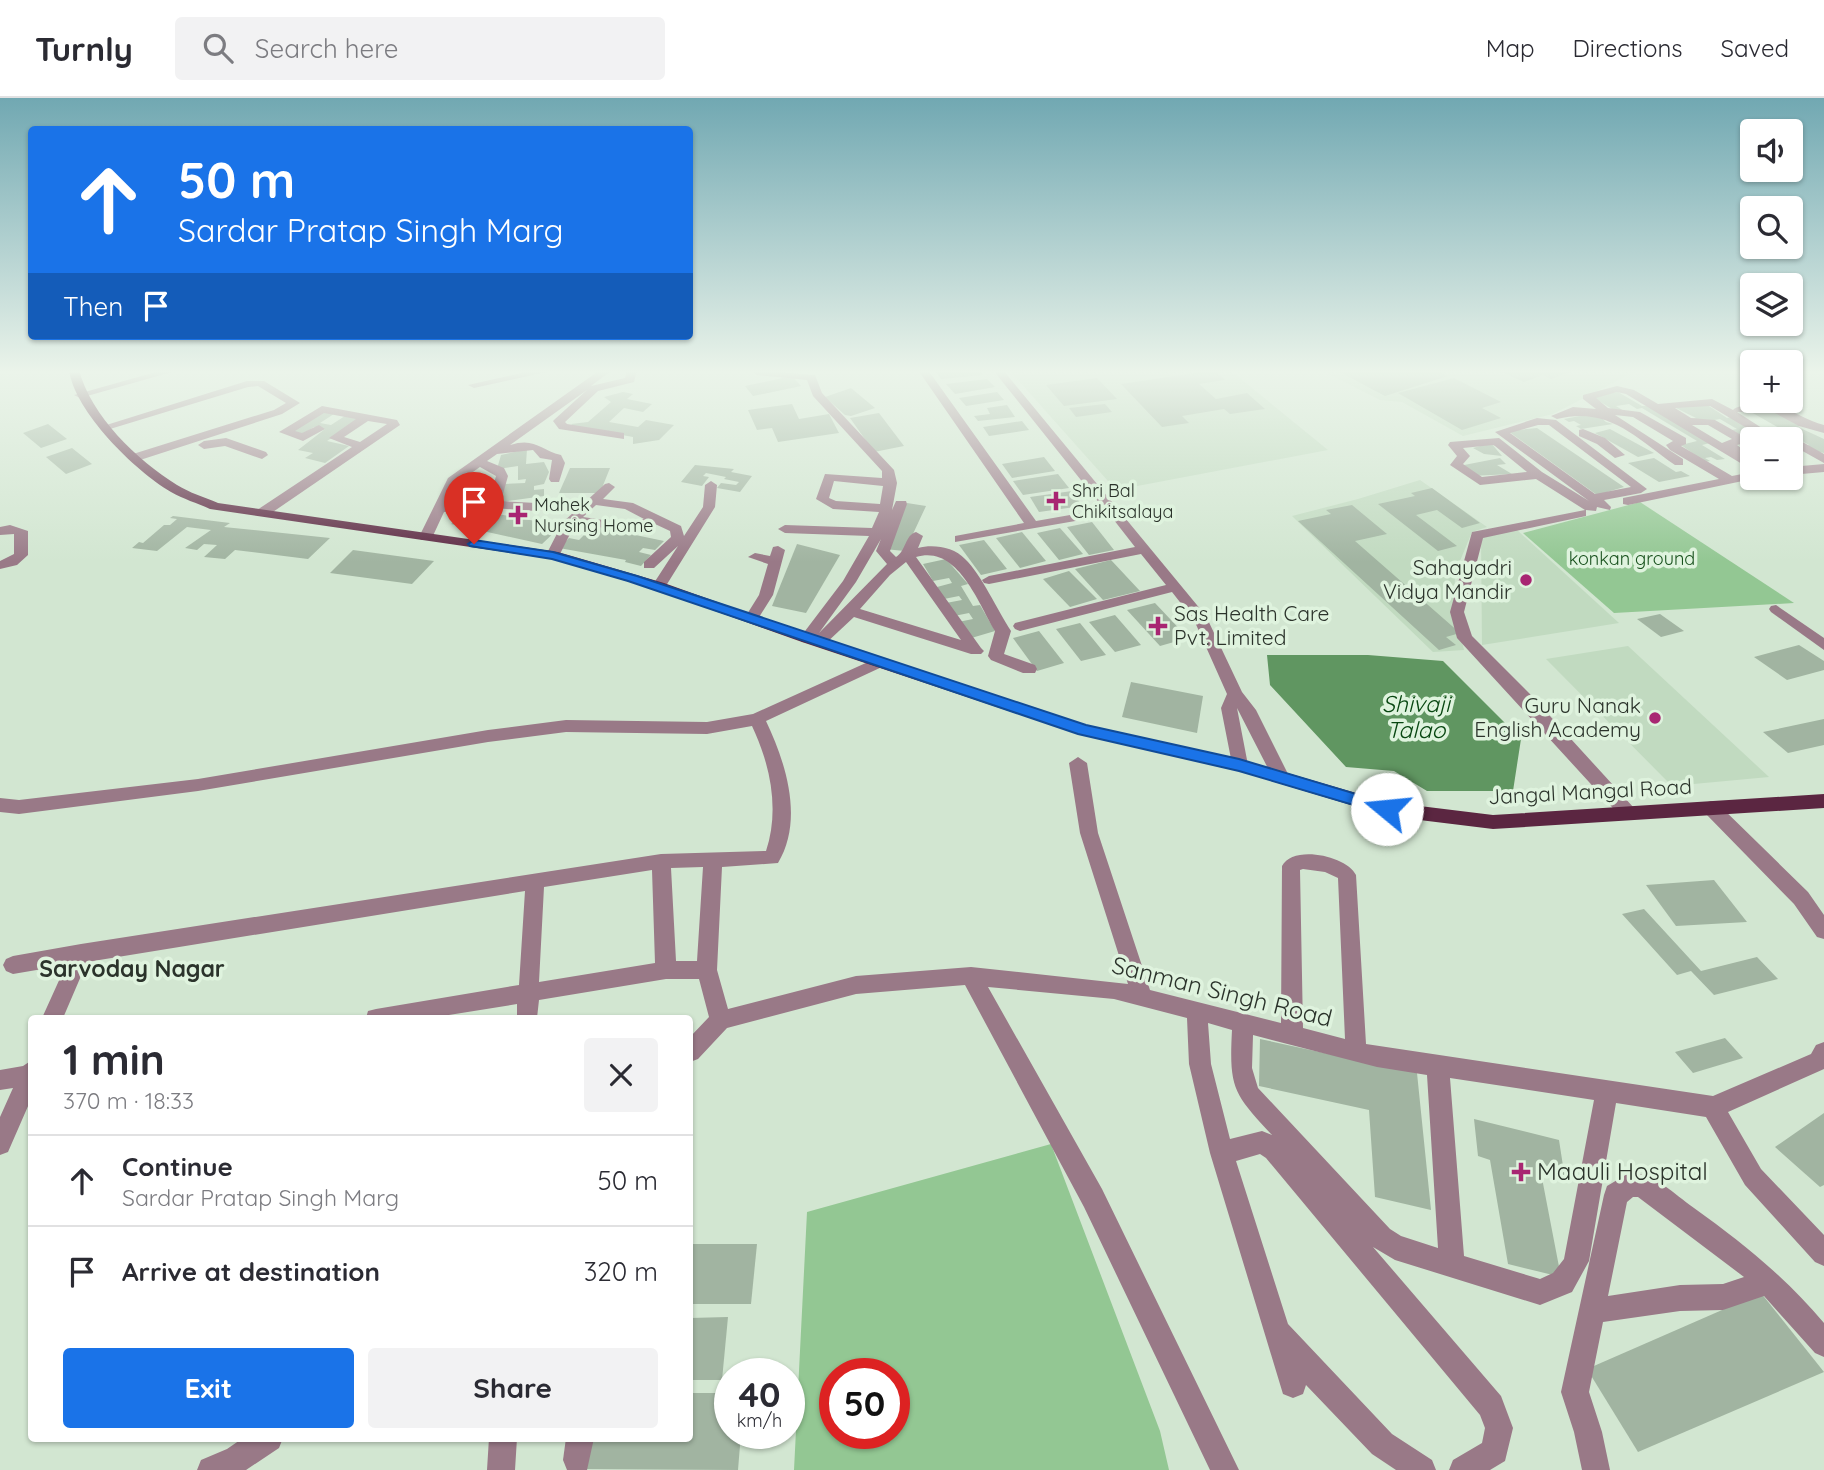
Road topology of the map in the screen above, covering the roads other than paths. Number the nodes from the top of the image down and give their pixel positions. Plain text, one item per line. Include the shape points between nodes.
1 (114, 434) edge
2 (217, 434) edge
3 (341, 434) edge
4 (380, 434) edge
5 (522, 434) edge
6 (604, 434) edge
7 (854, 434) edge
8 (968, 434) edge
9 (1050, 434) edge
10 (1503, 434) edge
11 (1568, 434) edge
12 (1587, 434) edge
13 (1637, 434) edge
14 (1671, 434) edge
15 (1699, 434) edge
16 (620, 436) dead end
17 (1740, 440) edge
18 (361, 446) junction
19 (1803, 448) edge
20 (183, 454) dead end
21 (262, 455) dead end
22 (1803, 455) edge
23 (1740, 456) edge
24 (1740, 459) edge
25 (142, 461) junction
26 (1822, 462) edge
27 (482, 464) junction
28 (1803, 467) edge
29 (1740, 469) edge
30 (1740, 472) edge
31 (1538, 475) junction
32 (813, 476) dead end
33 (1712, 476) junction
34 (829, 477) junction
35 (555, 478) dead end
36 (891, 483) junction
37 (711, 485) dead end
38 (610, 486) dead end
39 (1667, 491) junction
40 (1593, 498) junction
41 (593, 501) junction
42 (494, 504) junction
43 (901, 504) dead end
44 (573, 505) dead end
45 (1605, 507) junction
46 (439, 508) junction
47 (885, 508) junction
48 (1112, 511) junction
49 (262, 513) junction
50 (1581, 513) dead end
51 (656, 520) junction
52 (568, 525) junction
53 (1032, 525) junction
54 (785, 529) dead end
55 (0, 531) edge
56 (877, 531) junction
57 (916, 536) dead end
58 (426, 537) junction
59 (960, 539) dead end
60 (1143, 550) junction
61 (553, 555) junction
62 (908, 555) junction
63 (755, 557) dead end
64 (894, 564) junction
65 (0, 565) edge
66 (649, 565) dead end
67 (989, 580) dead end
68 (659, 586) junction
69 (1175, 587) junction
70 (1776, 609) dead end
71 (851, 611) junction
72 (751, 619) junction
73 (1020, 626) dead end
74 (813, 640) junction
75 (1824, 645) edge
76 (975, 650) junction
77 (996, 656) junction
78 (879, 662) junction
79 (1029, 669) dead end
80 (1235, 694) junction
81 (757, 719) junction
82 (1078, 763) dead end
83 (1239, 765) junction
84 (1281, 778) junction
85 (1823, 802) edge
86 (0, 805) edge
87 (1711, 808) junction
88 (1628, 813) junction
89 (713, 858) junction
90 (661, 861) junction
91 (535, 880) junction
92 (1824, 931) edge
93 (80, 953) junction
94 (13, 965) dead end
95 (666, 970) junction
96 (707, 970) junction
97 (971, 976) junction
98 (528, 993) junction
99 (1142, 997) junction
100 (1197, 1012) junction
101 (54, 1015) edge
102 (394, 1015) edge
103 (527, 1015) edge
104 (720, 1020) junction
105 (1243, 1023) junction
106 (1292, 1035) junction
107 (693, 1049) edge
108 (1356, 1052) junction
109 (1824, 1052) edge
110 (1438, 1066) junction
111 (28, 1075) edge
112 (0, 1080) edge
113 (28, 1081) edge
114 (1607, 1092) junction
115 (1713, 1107) junction
116 (0, 1144) edge
117 (1222, 1153) junction
118 (1820, 1242) edge
119 (1452, 1264) junction
120 (1768, 1282) junction
121 (1591, 1311) junction
122 (1277, 1330) junction
123 (1824, 1344) edge
124 (1293, 1384) dead end
125 (263, 1442) edge
126 (503, 1442) edge
127 (211, 1470) edge
128 (501, 1470) edge
129 (1225, 1470) edge
130 (1422, 1470) edge
131 (1463, 1470) edge
132 (1596, 1470) edge

1 - 25 main road, Jangal Mangal Road
2 - 25 street
3 - 18 street via 335,438
4 - 18 street
5 - 27 street
6 - 16 street
7 - 36 street via 888,470
8 - 53 street
9 - 48 street
10 - 40 street
11 - 40 street via 1641,489
12 - 39 street
13 - 33 street
14 - 33 street via 1682,441 1672,445
15 - 24 street
17 - 23 street via 1727,445
18 - 49 street
19 - 26 street
20 - 25 street
21 - 25 street via 226,442
22 - 26 street
25 - 49 main road, Jangal Mangal Road via 171,487 215,506
26 - 28 street
27 - 35 street via 512,447 536,447 559,463
27 - 42 street via 502,476
27 - 46 street via 452,481
29 - 33 street
30 - 33 street via 1728,479
31 - 31 street via 1480,481 1456,465 1464,456 1454,445 1495,441
31 - 45 street via 1585,507
32 - 34 street
33 - 39 street
34 - 36 street
34 - 47 street via 825,502
36 - 47 street
37 - 68 street via 709,507
38 - 41 street
39 - 45 street
40 - 45 street
41 - 51 street via 628,506
41 - 52 street
42 - 44 street
42 - 46 street
43 - 64 street via 883,551
46 - 58 street
47 - 56 street
48 - 53 street
48 - 60 street
49 - 58 main road, Jangal Mangal Road
50 - 88 street via 1476,535 1457,612 1465,638
51 - 52 street via 624,527 581,521
51 - 66 street via 676,529 678,538
52 - 61 street
53 - 59 street
54 - 56 street
55 - 65 street via 21,531 21,555
56 - 74 street via 842,582
57 - 62 street
58 - 61 main road, Jangal Mangal Road
60 - 67 street
60 - 69 street
61 - 68 main road, Jangal Mangal Road
62 - 64 street
62 - 76 street
62 - 77 street via 915,551 949,553 960,561 1003,631
63 - 72 street via 777,556 767,594
64 - 71 street
68 - 72 main road, Jangal Mangal Road
69 - 73 street
69 - 80 street via 1201,619
70 - 75 street
71 - 74 street
71 - 76 street
72 - 74 main road, Jangal Mangal Road
74 - 78 main road, Jangal Mangal Road
76 - 77 street
77 - 79 street
78 - 81 street
78 - 83 main road, Jangal Mangal Road via 1084,730
80 - 83 street via 1229,708
80 - 84 street via 1248,710
81 - 86 street via 707,728 566,726 198,785 19,807
81 - 89 street via 780,776 782,813 776,850 771,858
82 - 99 street via 1088,832
83 - 84 main road, Jangal Mangal Road
84 - 88 main road, Jangal Mangal Road via 1387,809 1493,822
85 - 87 main road, Jangal Mangal Road
87 - 88 main road, Jangal Mangal Road
87 - 92 street via 1801,898
89 - 90 street
89 - 96 street
90 - 91 street
90 - 95 street
91 - 93 street
91 - 98 street
93 - 94 street
93 - 101 street
95 - 96 street
95 - 98 street
96 - 104 street
97 - 99 street, Sanman Singh Road via 1114,990
97 - 104 street, Sanman Singh Road via 856,985
97 - 129 street via 1093,1198
98 - 102 street
98 - 103 street
99 - 100 street, Sanman Singh Road
100 - 105 street, Sanman Singh Road
100 - 117 street via 1200,1063
104 - 107 street
105 - 106 street, Sanman Singh Road
105 - 119 street via 1241,1068 1250,1094 1381,1238 1395,1247
106 - 108 street, Sanman Singh Road
106 - 108 street via 1291,866 1300,862 1337,868 1347,875
108 - 110 street, Sanman Singh Road
109 - 115 street via 1819,1061
110 - 114 street, Sanman Singh Road
110 - 119 street
111 - 112 street
113 - 116 street
114 - 115 street, Sanman Singh Road
114 - 119 street via 1576,1261 1566,1281 1555,1290 1540,1292
115 - 118 street via 1753,1177
117 - 122 street
117 - 131 street via 1262,1142 1274,1150 1491,1406 1499,1427 1494,1451
120 - 121 street via 1723,1297 1680,1298
120 - 121 street via 1642,1185 1629,1185 1616,1195
120 - 123 street
121 - 132 street via 1575,1392
122 - 124 street
122 - 130 street via 1382,1444
125 - 127 street
126 - 128 street

